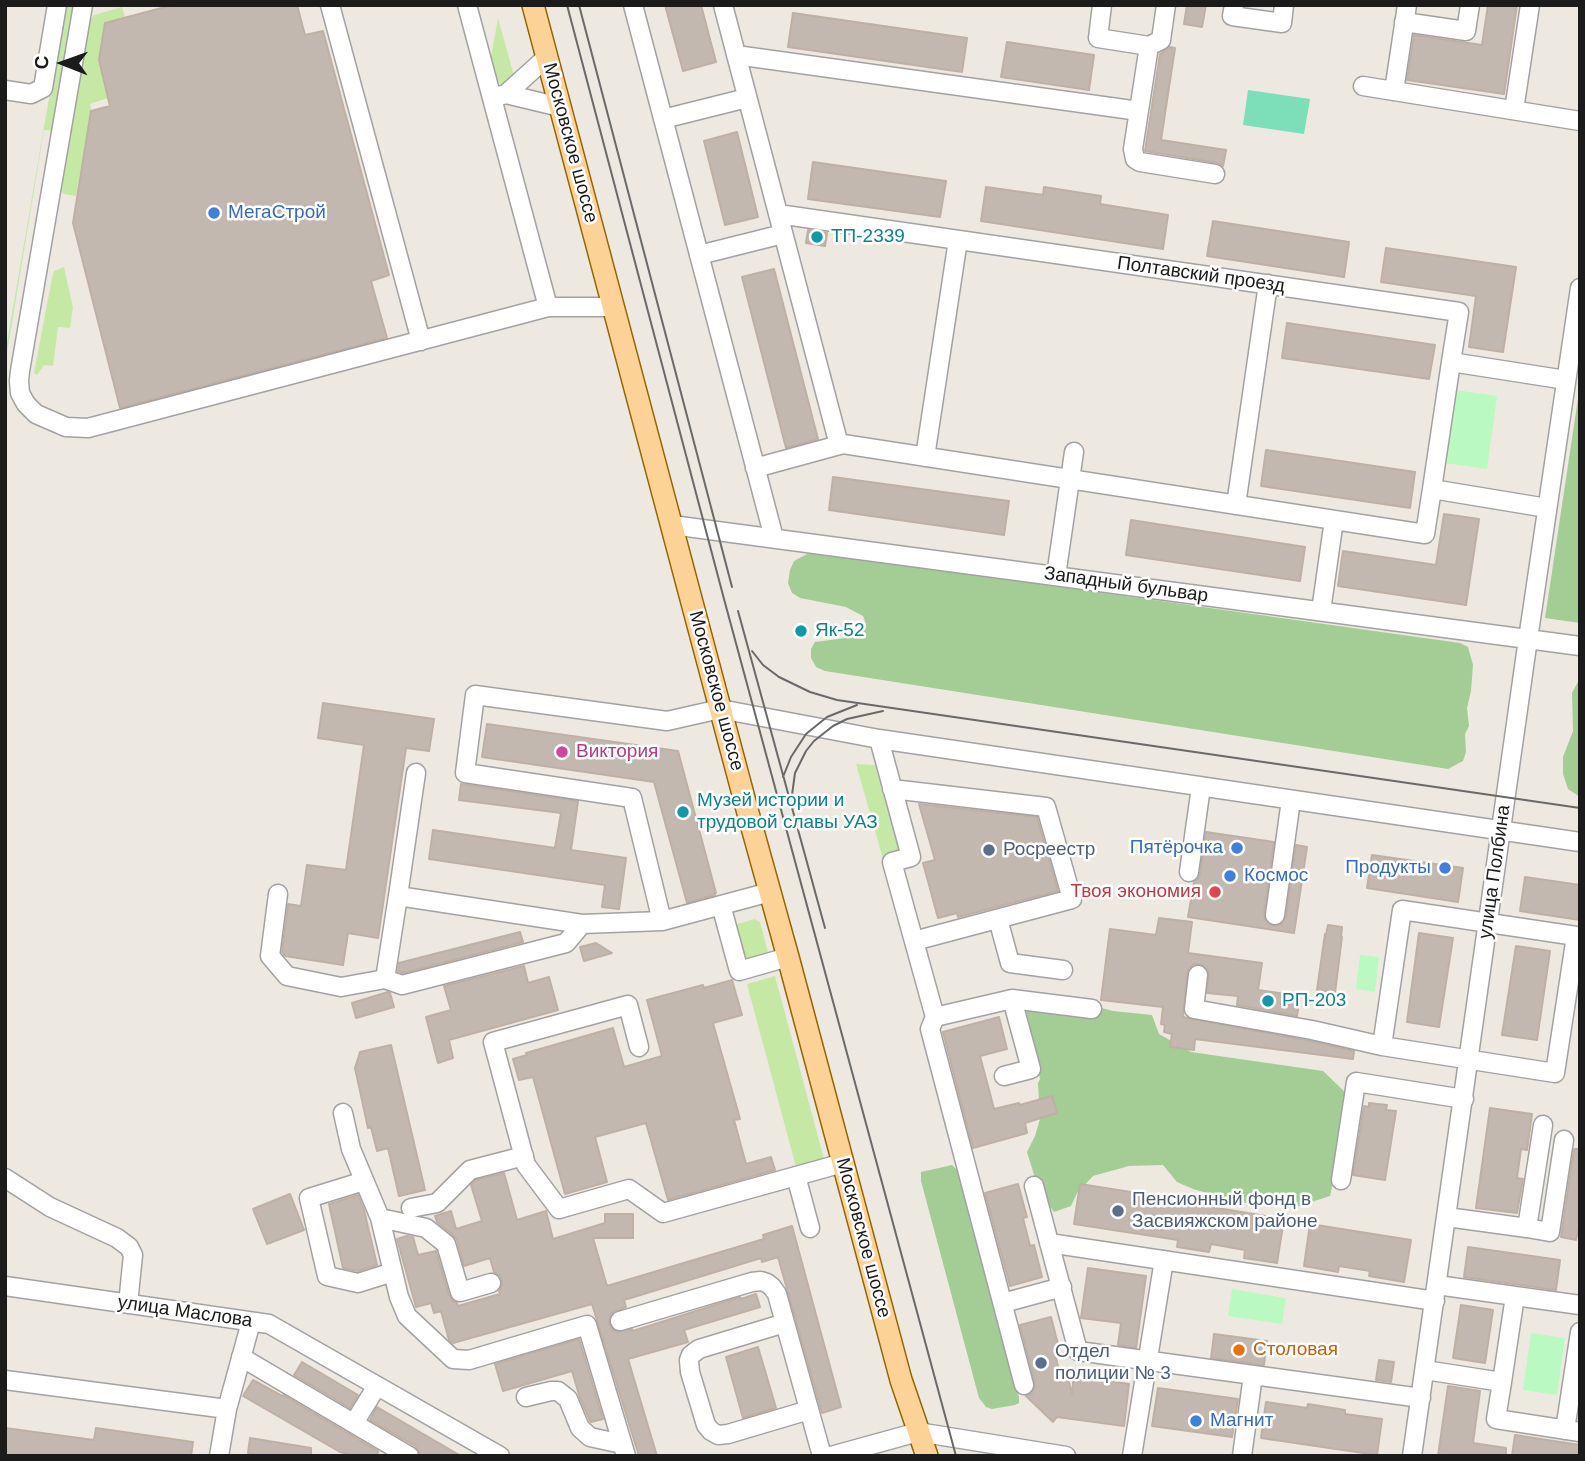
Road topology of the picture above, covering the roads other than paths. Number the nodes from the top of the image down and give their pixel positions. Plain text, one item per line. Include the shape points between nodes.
1 (57, 5) edge
2 (83, 5) edge
3 (330, 5) edge
4 (467, 5) edge
5 (533, 5) edge
6 (633, 5) edge
7 (723, 5) edge
8 (736, 5) edge
9 (1102, 5) edge
10 (1166, 5) edge
11 (1234, 5) edge
12 (1284, 5) edge
13 (1470, 5) edge
14 (1530, 5) edge
15 (1405, 14) edge
16 (1149, 46) junction
17 (734, 47) junction
18 (547, 57) junction
19 (1363, 86) dead end
20 (5, 90) edge
21 (1394, 91) junction
22 (499, 96) junction
23 (747, 98) junction
24 (560, 107) junction
25 (1514, 110) junction
26 (1139, 111) junction
27 (663, 119) junction
28 (1580, 121) edge
29 (1215, 174) dead end
30 (778, 214) junction
31 (783, 234) junction
32 (958, 240) junction
33 (699, 255) junction
34 (1268, 284) junction
35 (1580, 288) edge
36 (548, 307) junction
37 (614, 307) junction
38 (421, 341) junction
39 (1451, 362) junction
40 (1566, 380) junction
41 (839, 445) junction
42 (1074, 452) dead end
43 (925, 457) junction
44 (755, 468) junction
45 (1070, 480) junction
46 (1432, 489) junction
47 (1236, 505) junction
48 (1547, 508) junction
49 (1334, 520) junction
50 (672, 525) junction
51 (774, 538) junction
52 (1056, 576) junction
53 (1321, 611) junction
54 (1528, 639) junction
55 (1580, 646) edge
56 (720, 709) junction
57 (879, 739) junction
58 (416, 773) dead end
59 (1200, 787) junction
60 (892, 789) junction
61 (1291, 800) junction
62 (1500, 830) junction
63 (1580, 842) edge
64 (1189, 872) dead end
65 (770, 892) junction
66 (278, 894) dead end
67 (398, 897) junction
68 (722, 905) junction
69 (1275, 915) dead end
70 (998, 919) junction
71 (662, 921) junction
72 (1488, 922) junction
73 (582, 924) junction
74 (1578, 937) edge
75 (914, 941) junction
76 (788, 957) junction
77 (1063, 970) dead end
78 (1198, 975) dead end
79 (385, 979) junction
80 (1012, 999) junction
81 (1092, 1009) dead end
82 (935, 1017) junction
83 (1382, 1046) junction
84 (639, 1047) dead end
85 (1469, 1059) junction
86 (1004, 1076) dead end
87 (1464, 1099) junction
88 (343, 1114) dead end
89 (1543, 1125) dead end
90 (1564, 1140) dead end
91 (523, 1156) junction
92 (843, 1163) junction
93 (796, 1176) junction
94 (5, 1178) edge
95 (1341, 1180) dead end
96 (364, 1181) junction
97 (1034, 1186) dead end
98 (411, 1208) dead end
99 (1447, 1217) junction
100 (380, 1218) junction
101 (810, 1228) dead end
102 (1527, 1228) junction
103 (1049, 1243) junction
104 (1164, 1260) junction
105 (393, 1272) junction
106 (491, 1283) dead end
107 (5, 1286) edge
108 (1062, 1287) junction
109 (1436, 1293) junction
110 (1515, 1296) junction
111 (1003, 1303) junction
112 (128, 1304) junction
113 (1580, 1305) edge
114 (620, 1321) dead end
115 (251, 1322) junction
116 (785, 1323) junction
117 (1580, 1332) edge
118 (241, 1357) junction
119 (1148, 1361) junction
120 (1424, 1370) junction
121 (1253, 1375) junction
122 (5, 1380) edge
123 (1502, 1382) junction
124 (1024, 1385) dead end
125 (377, 1386) junction
126 (526, 1397) dead end
127 (1421, 1398) junction
128 (227, 1409) junction
129 (809, 1410) junction
130 (354, 1423) junction
131 (1572, 1431) edge
132 (918, 1432) junction
133 (624, 1450) edge
134 (1041, 1454) edge
135 (219, 1456) edge
136 (409, 1456) edge
137 (500, 1456) edge
138 (822, 1456) edge
139 (831, 1456) edge
140 (927, 1456) edge
141 (1066, 1456) edge
142 (1132, 1456) edge
143 (1241, 1456) edge
144 (1412, 1456) edge

1 - 20 street via 43,89 31,94
2 - 38 street via 20,371 20,393 36,414 66,427 88,428
3 - 38 street
4 - 22 street
5 - 18 main road, Московское шоссе
6 - 27 street
7 - 17 street
8 - 17 street
9 - 16 street via 1098,38
10 - 16 street via 1161,40
11 - 12 street via 1232,16 1282,23
13 - 15 street via 1466,31
14 - 25 street
15 - 21 street
16 - 26 street
17 - 23 street
17 - 26 street
18 - 22 street
18 - 24 main road, Московское шоссе
19 - 21 street
21 - 25 street
22 - 24 street
22 - 36 street
23 - 27 street
23 - 30 street
24 - 37 main road, Московское шоссе
25 - 28 street
26 - 29 street via 1135,159
27 - 33 street
30 - 31 street
30 - 32 street, Полтавский проезд
31 - 33 street
31 - 41 street
32 - 34 street, Полтавский проезд
32 - 43 street
33 - 44 street
34 - 39 street, Полтавский проезд via 1458,312
34 - 47 street
35 - 40 street, улица Полбина
36 - 37 street
36 - 38 street
37 - 50 main road, Московское шоссе
39 - 40 street
39 - 46 street
40 - 48 street, улица Полбина
41 - 43 street
41 - 44 street
42 - 45 street
43 - 45 street
44 - 51 street
45 - 47 street
45 - 52 street
46 - 48 street
46 - 49 street via 1425,534
47 - 49 street
48 - 54 street, улица Полбина
49 - 53 street
50 - 51 street, Западный бульвар
50 - 56 main road, Московское шоссе
51 - 52 street, Западный бульвар
52 - 53 street, Западный бульвар
53 - 54 street, Западный бульвар
54 - 55 street, Западный бульвар
54 - 62 street, улица Полбина
56 - 57 street
56 - 65 main road, Московское шоссе
56 - 71 street via 667,721 475,695 465,773 632,799
57 - 59 street
57 - 60 street
58 - 67 street
59 - 61 street
59 - 64 street
60 - 70 street via 1046,807 1072,899
60 - 75 street via 911,857 892,862
61 - 62 street
61 - 69 street
62 - 63 street
62 - 72 street, улица Полбина
65 - 68 street
65 - 76 main road, Московское шоссе
66 - 79 street via 270,956 287,975 341,987
67 - 73 street
67 - 79 street
68 - 71 street
68 - 76 street via 739,971
70 - 75 street
70 - 77 street via 1010,963
71 - 73 street
72 - 74 street
72 - 83 street via 1402,910
72 - 85 street, улица Полбина
73 - 79 street via 566,943 402,985
74 - 85 street via 1555,1073
75 - 82 street
76 - 92 main road, Московское шоссе
78 - 83 street via 1194,1009
80 - 81 street
80 - 82 street
80 - 86 street via 1031,1069
82 - 111 street via 930,1028
83 - 85 street
84 - 91 street via 628,1005 493,1042
85 - 87 street, улица Полбина
87 - 95 street via 1356,1082
87 - 99 street, улица Полбина
88 - 96 street
89 - 102 street
90 - 102 street via 1550,1231
91 - 93 street via 559,1209 629,1189 663,1213
91 - 98 street via 470,1170 437,1203
92 - 93 street
92 - 132 main road, Московское шоссе
93 - 101 street
94 - 112 street via 129,1247 133,1255
96 - 100 street
96 - 105 street via 309,1198 327,1276 358,1283
97 - 103 street
99 - 102 street
99 - 109 street, улица Полбина
100 - 105 street
100 - 106 street via 426,1228 446,1244 460,1292
103 - 104 street
103 - 108 street
104 - 109 street
104 - 119 street
105 - 133 street via 407,1315 453,1359 469,1360 587,1325
107 - 112 street, улица Маслова
108 - 111 street
108 - 119 street via 1078,1351
109 - 110 street
109 - 120 street, улица Полбина
110 - 113 street
110 - 123 street
111 - 124 street
112 - 115 street, улица Маслова
114 - 116 street via 761,1281 777,1294
115 - 118 street
115 - 125 street, улица Маслова via 269,1324
116 - 129 street
116 - 129 street via 699,1349 689,1360 690,1372 706,1425 718,1435
117 - 131 street
118 - 128 street
118 - 130 street
119 - 121 street
119 - 142 street
120 - 123 street
120 - 127 street, улица Полбина
121 - 127 street
121 - 143 street
122 - 128 street
123 - 131 street via 1496,1419
125 - 130 street
125 - 137 street, улица Маслова
126 - 133 street via 558,1391 568,1399 580,1428 590,1437
127 - 144 street, улица Полбина
128 - 135 street
129 - 138 street
130 - 136 street
132 - 134 street
132 - 139 street
132 - 140 main road, Московское шоссе
134 - 141 street

